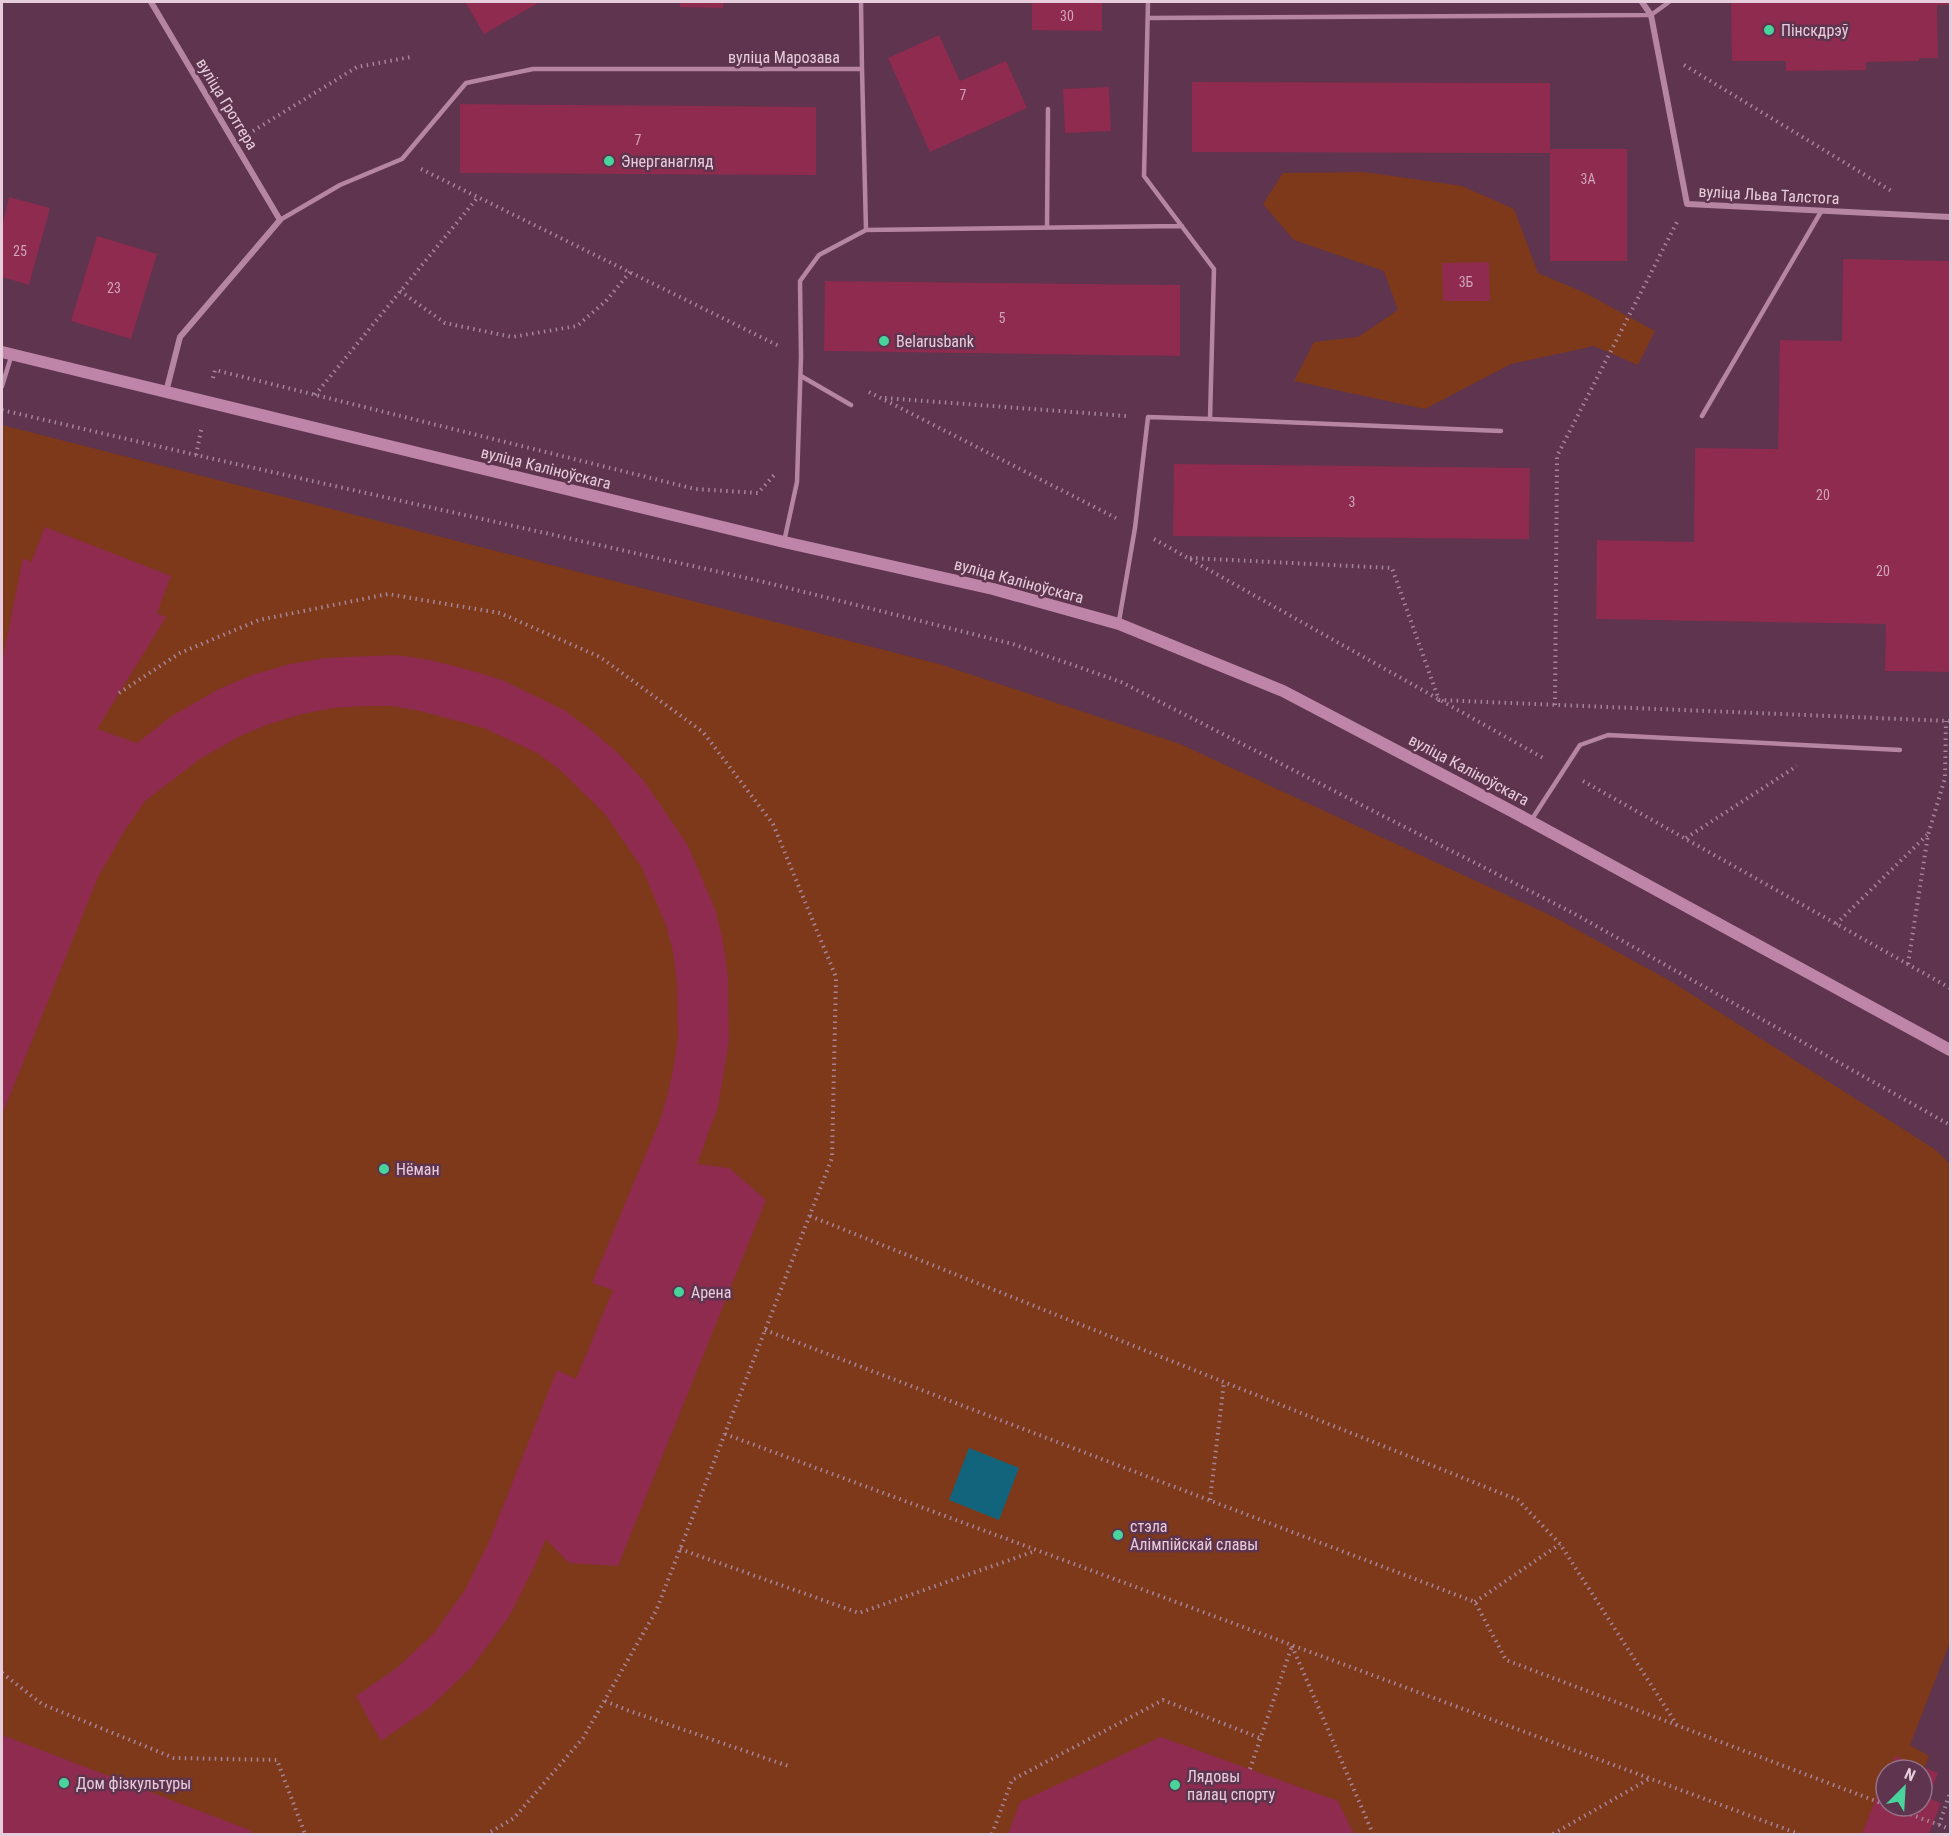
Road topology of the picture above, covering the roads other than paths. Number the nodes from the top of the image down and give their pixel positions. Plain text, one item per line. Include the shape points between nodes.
1 (151, 2) edge
2 (861, 2) edge
3 (1148, 2) edge
4 (1642, 2) edge
5 (1669, 2) edge
6 (1651, 15) junction
7 (1148, 18) junction
8 (862, 69) junction
9 (1048, 109) dead end
10 (1822, 210) junction
11 (1950, 217) edge
12 (280, 220) junction
13 (1182, 226) junction
14 (1047, 228) junction
15 (866, 230) junction
16 (7, 353) edge
17 (801, 376) junction
18 (2, 386) edge
19 (166, 392) junction
20 (851, 405) dead end
21 (1702, 416) dead end
22 (1210, 419) junction
23 (1501, 431) dead end
24 (784, 542) junction
25 (1119, 624) junction
26 (1900, 750) dead end
27 (1531, 821) junction
28 (1950, 1050) edge

1 - 12 street, вуліца Гротгера
2 - 8 lane
3 - 7 lane
4 - 6 street, вуліца Льва Талстога
5 - 6 lane
6 - 7 lane
6 - 10 street, вуліца Льва Талстога via 1687,204
7 - 13 lane via 1144,176
8 - 12 lane, вуліца Марозава via 533,69 466,83 402,159 339,185
8 - 15 lane, вуліца Марозава
9 - 14 lane
10 - 11 street, вуліца Льва Талстога
10 - 21 lane
12 - 19 street via 180,337
13 - 14 lane
13 - 22 lane via 1214,269
14 - 15 lane
15 - 17 lane via 819,255 800,281
16 - 18 lane
16 - 19 main road, вуліца Каліноўскага
17 - 20 lane
17 - 24 lane via 797,482
19 - 24 main road, вуліца Каліноўскага
22 - 23 lane
22 - 25 lane via 1148,417
24 - 25 main road, вуліца Каліноўскага via 993,590
25 - 27 main road, вуліца Каліноўскага via 1283,691
26 - 27 lane via 1608,735 1580,745
27 - 28 main road, вуліца Каліноўскага

